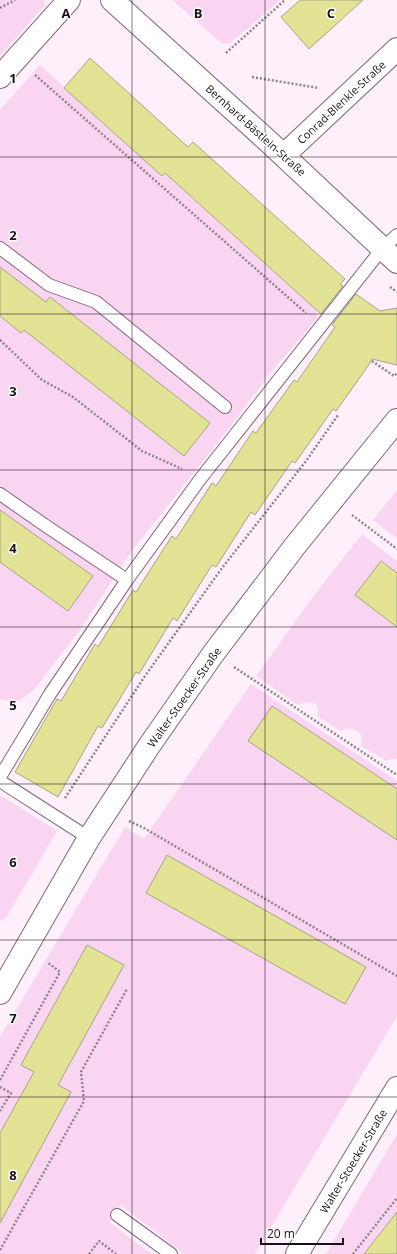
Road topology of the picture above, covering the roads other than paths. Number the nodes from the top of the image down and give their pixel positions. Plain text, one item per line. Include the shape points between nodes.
1 (69, 0) edge
2 (112, 0) edge
3 (397, 49) edge
4 (0, 76) edge
5 (284, 155) junction
6 (0, 248) edge
7 (392, 249) edge
8 (225, 407) dead end
9 (397, 420) edge
10 (0, 494) edge
11 (127, 580) junction
12 (0, 777) edge
13 (0, 781) edge
14 (89, 838) junction
15 (7, 964) edge
16 (0, 993) edge
17 (397, 1088) edge
18 (117, 1215) dead end
19 (171, 1254) edge
20 (297, 1254) edge

1 - 4 street
2 - 5 street, Bernhard-Bästlein-Straße
3 - 5 street, Conrad-Blenkle-Straße
5 - 7 street, Bernhard-Bästlein-Straße
6 - 8 lane via 50,285 96,302
7 - 11 lane via 321,326 201,478
9 - 14 street, Walter-Stoecker-Straße via 294,546 213,654
10 - 11 lane
11 - 12 lane via 50,694
13 - 14 lane
14 - 15 street, Walter-Stoecker-Straße
15 - 16 street, Walter-Stoecker-Straße
17 - 20 street, Walter-Stoecker-Straße
18 - 19 lane

